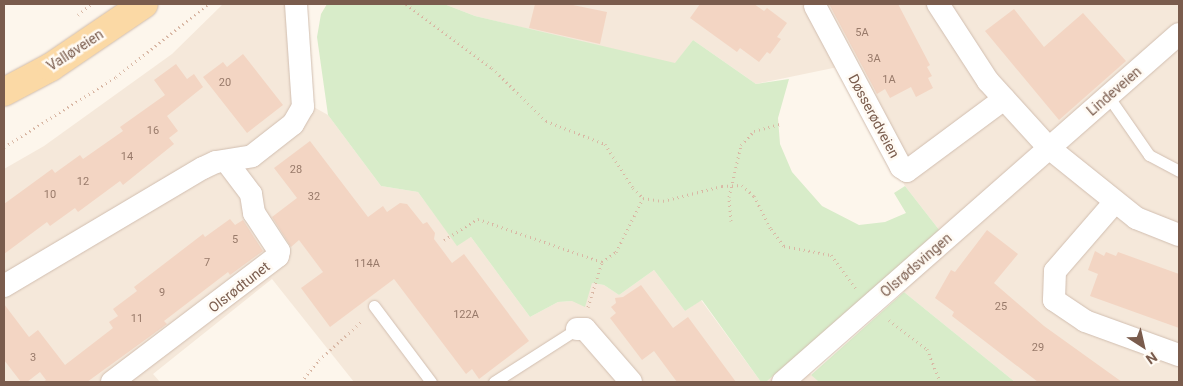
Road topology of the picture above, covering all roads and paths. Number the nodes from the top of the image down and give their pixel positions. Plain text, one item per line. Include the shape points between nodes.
1 (144, 4) edge
2 (208, 4) edge
3 (296, 4) edge
4 (406, 4) edge
5 (938, 4) edge
6 (814, 6) dead end
7 (1179, 34) edge
8 (4, 92) edge
9 (1108, 96) junction
10 (1004, 99) junction
11 (780, 124) dead end
12 (4, 147) edge
13 (1049, 148) junction
14 (227, 162) junction
15 (1179, 171) edge
16 (732, 184) junction
17 (643, 198) junction
18 (1114, 203) junction
19 (731, 221) dead end
20 (1179, 235) edge
21 (444, 240) dead end
22 (602, 262) junction
23 (4, 286) edge
24 (374, 306) dead end
25 (869, 306) junction
26 (354, 327) dead end
27 (580, 329) junction
28 (1179, 355) edge
29 (112, 382) edge
30 (301, 382) edge
31 (431, 382) edge
32 (494, 382) edge
33 (630, 382) edge
34 (783, 382) edge
35 (940, 382) edge

1 - 8 main road, Valløveien via 51,67
2 - 12 path via 116,77
3 - 14 street via 303,106 300,117 252,156
4 - 17 path via 492,68 546,121 605,144
5 - 10 street via 963,47
6 - 10 street, Døsserødveien via 901,167 907,171
7 - 9 street, Lindeveien
9 - 13 street, Lindeveien
9 - 15 lane via 1149,155
10 - 13 street
11 - 16 path via 769,125 746,137 737,154
13 - 18 street
13 - 25 street, Olsrødsvingen
14 - 23 street via 216,162 203,168
14 - 29 street, Olsrødtunet via 251,194 254,213 279,251 278,256
16 - 17 path via 663,201
16 - 19 path
16 - 25 path via 749,188 784,246 831,255 837,260
17 - 22 path via 616,252
18 - 20 street via 1136,218
18 - 28 street via 1055,271 1054,300 1085,321
21 - 22 path via 478,219
22 - 27 path
24 - 31 lane
25 - 34 street, Olsrødsvingen
25 - 35 path via 927,349
26 - 30 path
27 - 32 lane
27 - 33 street

